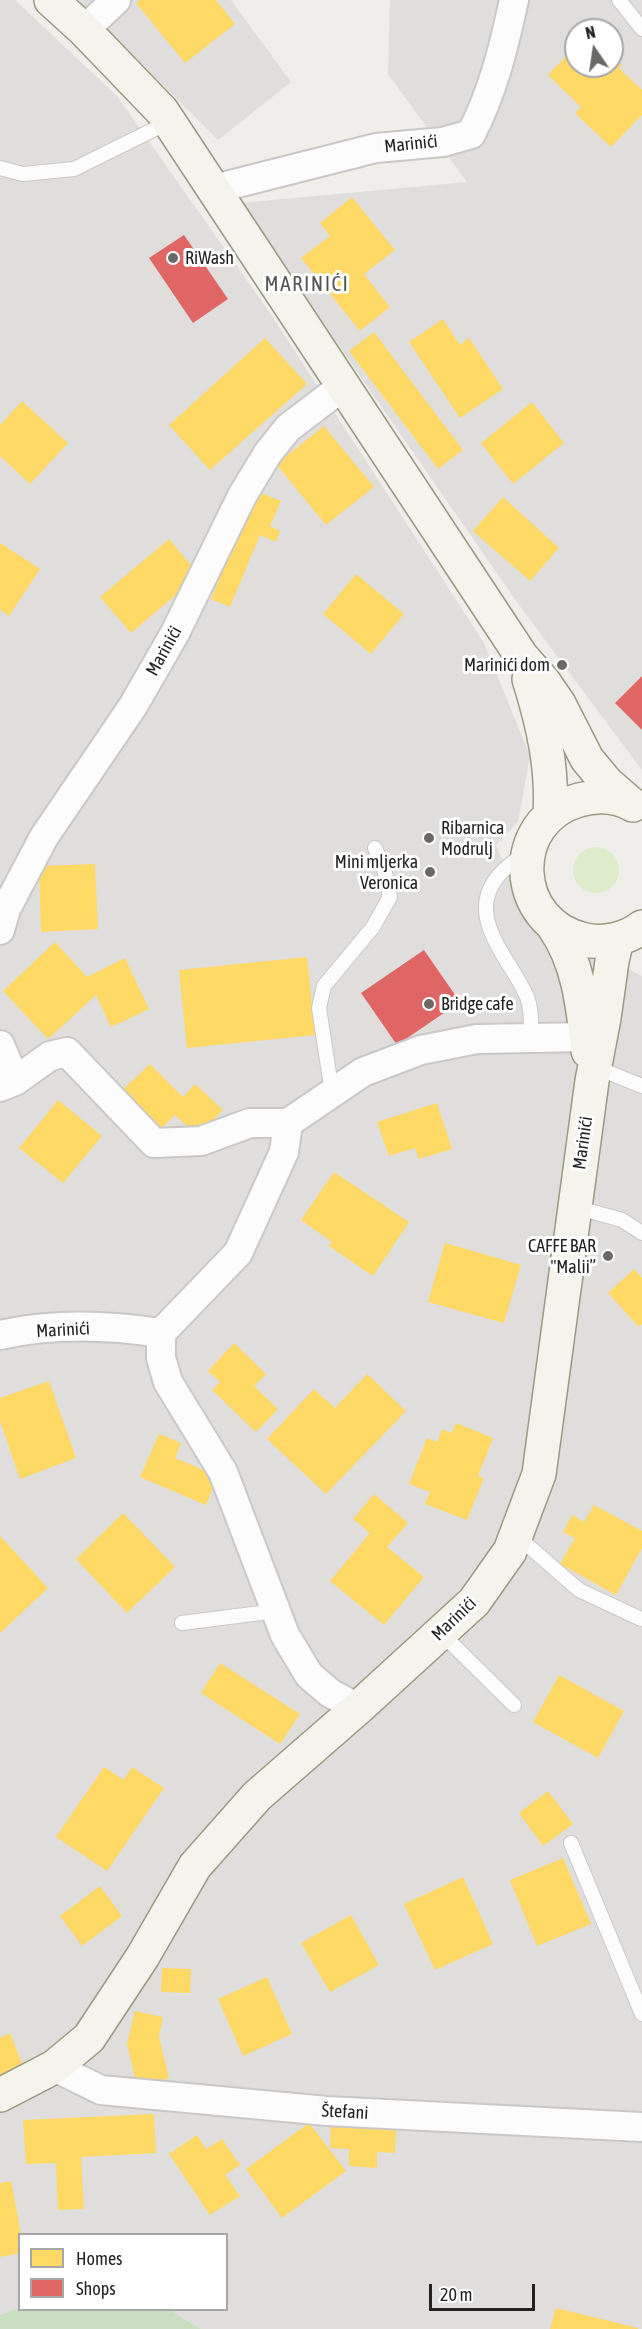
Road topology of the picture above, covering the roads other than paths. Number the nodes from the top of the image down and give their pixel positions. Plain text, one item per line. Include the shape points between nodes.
1 (51, 0) edge
2 (116, 0) edge
3 (514, 0) edge
4 (619, 0) edge
5 (642, 29) edge
6 (84, 30) junction
7 (169, 122) junction
8 (0, 168) edge
9 (214, 189) junction
10 (343, 386) junction
11 (522, 657) junction
12 (636, 807) edge
13 (550, 815) junction
14 (375, 848) dead end
15 (528, 850) junction
16 (554, 927) junction
17 (0, 930) edge
18 (635, 931) edge
19 (531, 1039) junction
20 (0, 1045) edge
21 (591, 1062) junction
22 (8, 1084) edge
23 (642, 1086) edge
24 (332, 1093) junction
25 (288, 1123) junction
26 (575, 1207) junction
27 (642, 1233) edge
28 (161, 1333) junction
29 (0, 1335) edge
30 (516, 1535) junction
31 (276, 1611) junction
32 (641, 1619) edge
33 (182, 1623) dead end
34 (440, 1632) junction
35 (514, 1705) dead end
36 (358, 1708) junction
37 (571, 1843) dead end
38 (642, 2014) edge
39 (54, 2067) junction
40 (0, 2095) edge
41 (642, 2127) edge

1 - 6 street, Marinići
2 - 6 street
3 - 9 street, Marinići via 505,45 483,112 471,134 443,142 376,148
4 - 5 lane
6 - 7 street, Marinići
7 - 8 lane via 74,169 22,174
7 - 9 street, Marinići
9 - 10 street, Marinići
10 - 11 street, Marinići
10 - 17 street, Marinići via 288,428 268,453 133,706 44,837 6,909
11 - 12 street, Marinići via 559,704 587,759 607,783
11 - 13 street, Marinići via 548,756
12 - 13 street, Marinići via 610,797 588,797 568,803
13 - 15 street, Marinići via 536,831
14 - 24 lane via 390,897 373,927 324,986 319,1008
15 - 16 street, Marinići via 526,872 530,893 539,912
15 - 19 lane via 500,873 491,886 486,908 491,937 527,998
16 - 18 street, Marinići via 596,942
16 - 21 street, Marinići via 573,964
18 - 21 street, Marinići via 612,961 604,1018
19 - 21 street
19 - 24 street via 477,1039 421,1050 363,1072
20 - 22 street
21 - 23 lane
21 - 26 street, Marinići
22 - 25 street via 50,1056 67,1052 154,1143 201,1141 250,1123
24 - 25 street
25 - 28 street via 284,1152 238,1253
26 - 27 lane via 622,1220
26 - 30 street, Marinići via 539,1474
28 - 29 street, Marinići via 126,1328 58,1328
28 - 31 street via 161,1358 168,1382 223,1472
30 - 32 lane via 579,1590
30 - 34 street, Marinići via 510,1551 474,1602
31 - 33 lane
31 - 36 street via 309,1675 330,1693
34 - 35 lane
34 - 36 street, Marinići
36 - 39 street via 257,1796 195,1866 89,2038
37 - 38 lane
39 - 40 street
39 - 41 street, Štefani via 101,2090 327,2112

